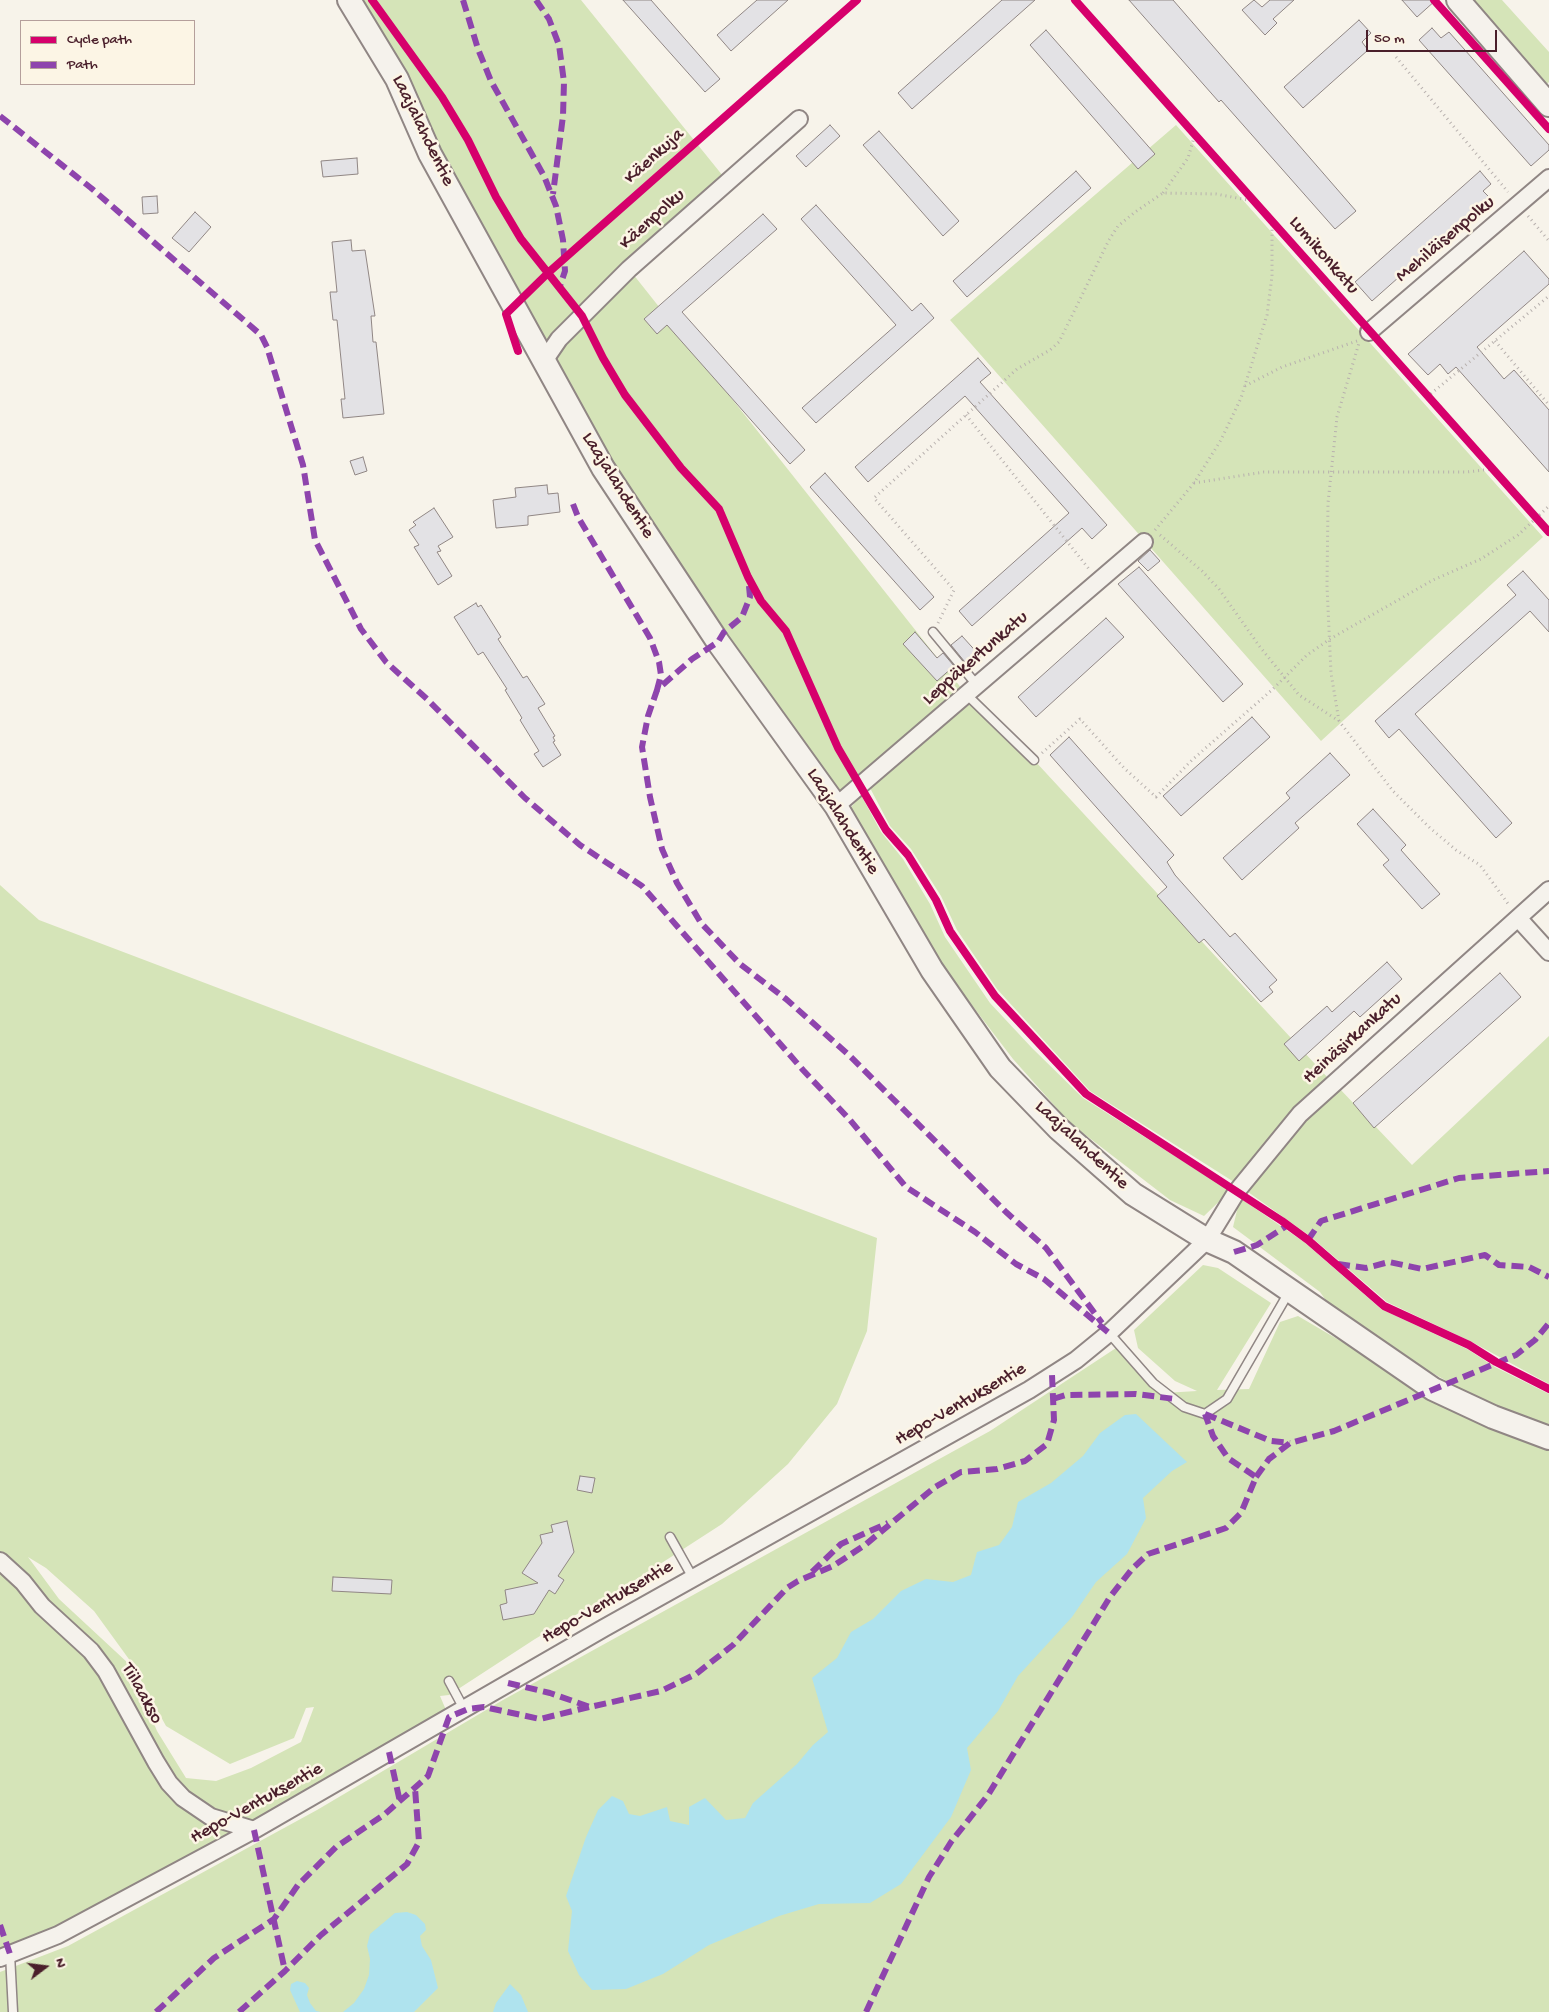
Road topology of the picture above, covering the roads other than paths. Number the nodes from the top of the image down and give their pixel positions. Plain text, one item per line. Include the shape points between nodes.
1 (349, 0) edge
2 (1458, 0) edge
3 (1548, 100) edge
4 (799, 118) dead end
5 (1549, 178) edge
6 (1369, 332) dead end
7 (544, 361) junction
8 (1144, 542) road end
9 (933, 632) road end
10 (971, 689) junction
11 (1034, 760) road end
12 (836, 806) junction
13 (1549, 890) edge
14 (1518, 918) junction
15 (1549, 952) edge
16 (1207, 1240) junction
17 (1290, 1292) junction
18 (1109, 1333) junction
19 (1549, 1438) edge
20 (670, 1537) dead end
21 (0, 1561) edge
22 (693, 1578) junction
23 (449, 1681) dead end
24 (464, 1709) junction
25 (254, 1830) junction
26 (5, 1956) edge
27 (13, 2012) edge

1 - 7 street, Laajalahdentie via 397,79 430,154
2 - 3 street
4 - 7 street, Käenpolku via 629,269 559,339
5 - 6 street, Mehiläisenpolku
7 - 12 street, Laajalahdentie via 603,468 718,642
8 - 10 street, Leppäkertunkatu
9 - 10 lane
10 - 11 lane
10 - 12 street, Leppäkertunkatu
12 - 16 street, Laajalahdentie via 932,970 1000,1068 1059,1129 1133,1194
13 - 14 street, Heinäsirkankatu
14 - 15 street
14 - 16 street, Heinäsirkankatu via 1300,1114 1237,1191
16 - 17 street, Laajalahdentie via 1234,1252
16 - 18 street, Hepo-Ventuksentie
17 - 18 lane via 1227,1399 1205,1414 1184,1406 1153,1383
17 - 19 street, Laajalahdentie via 1433,1388 1493,1417
18 - 22 street, Hepo-Ventuksentie via 1076,1360 1029,1390
20 - 22 lane
21 - 25 street, Tiilaakso via 91,1651 106,1671 169,1783 183,1798 211,1817
22 - 24 street, Hepo-Ventuksentie
23 - 24 lane
24 - 25 street, Hepo-Ventuksentie
25 - 26 street, Hepo-Ventuksentie via 58,1935
26 - 27 lane

